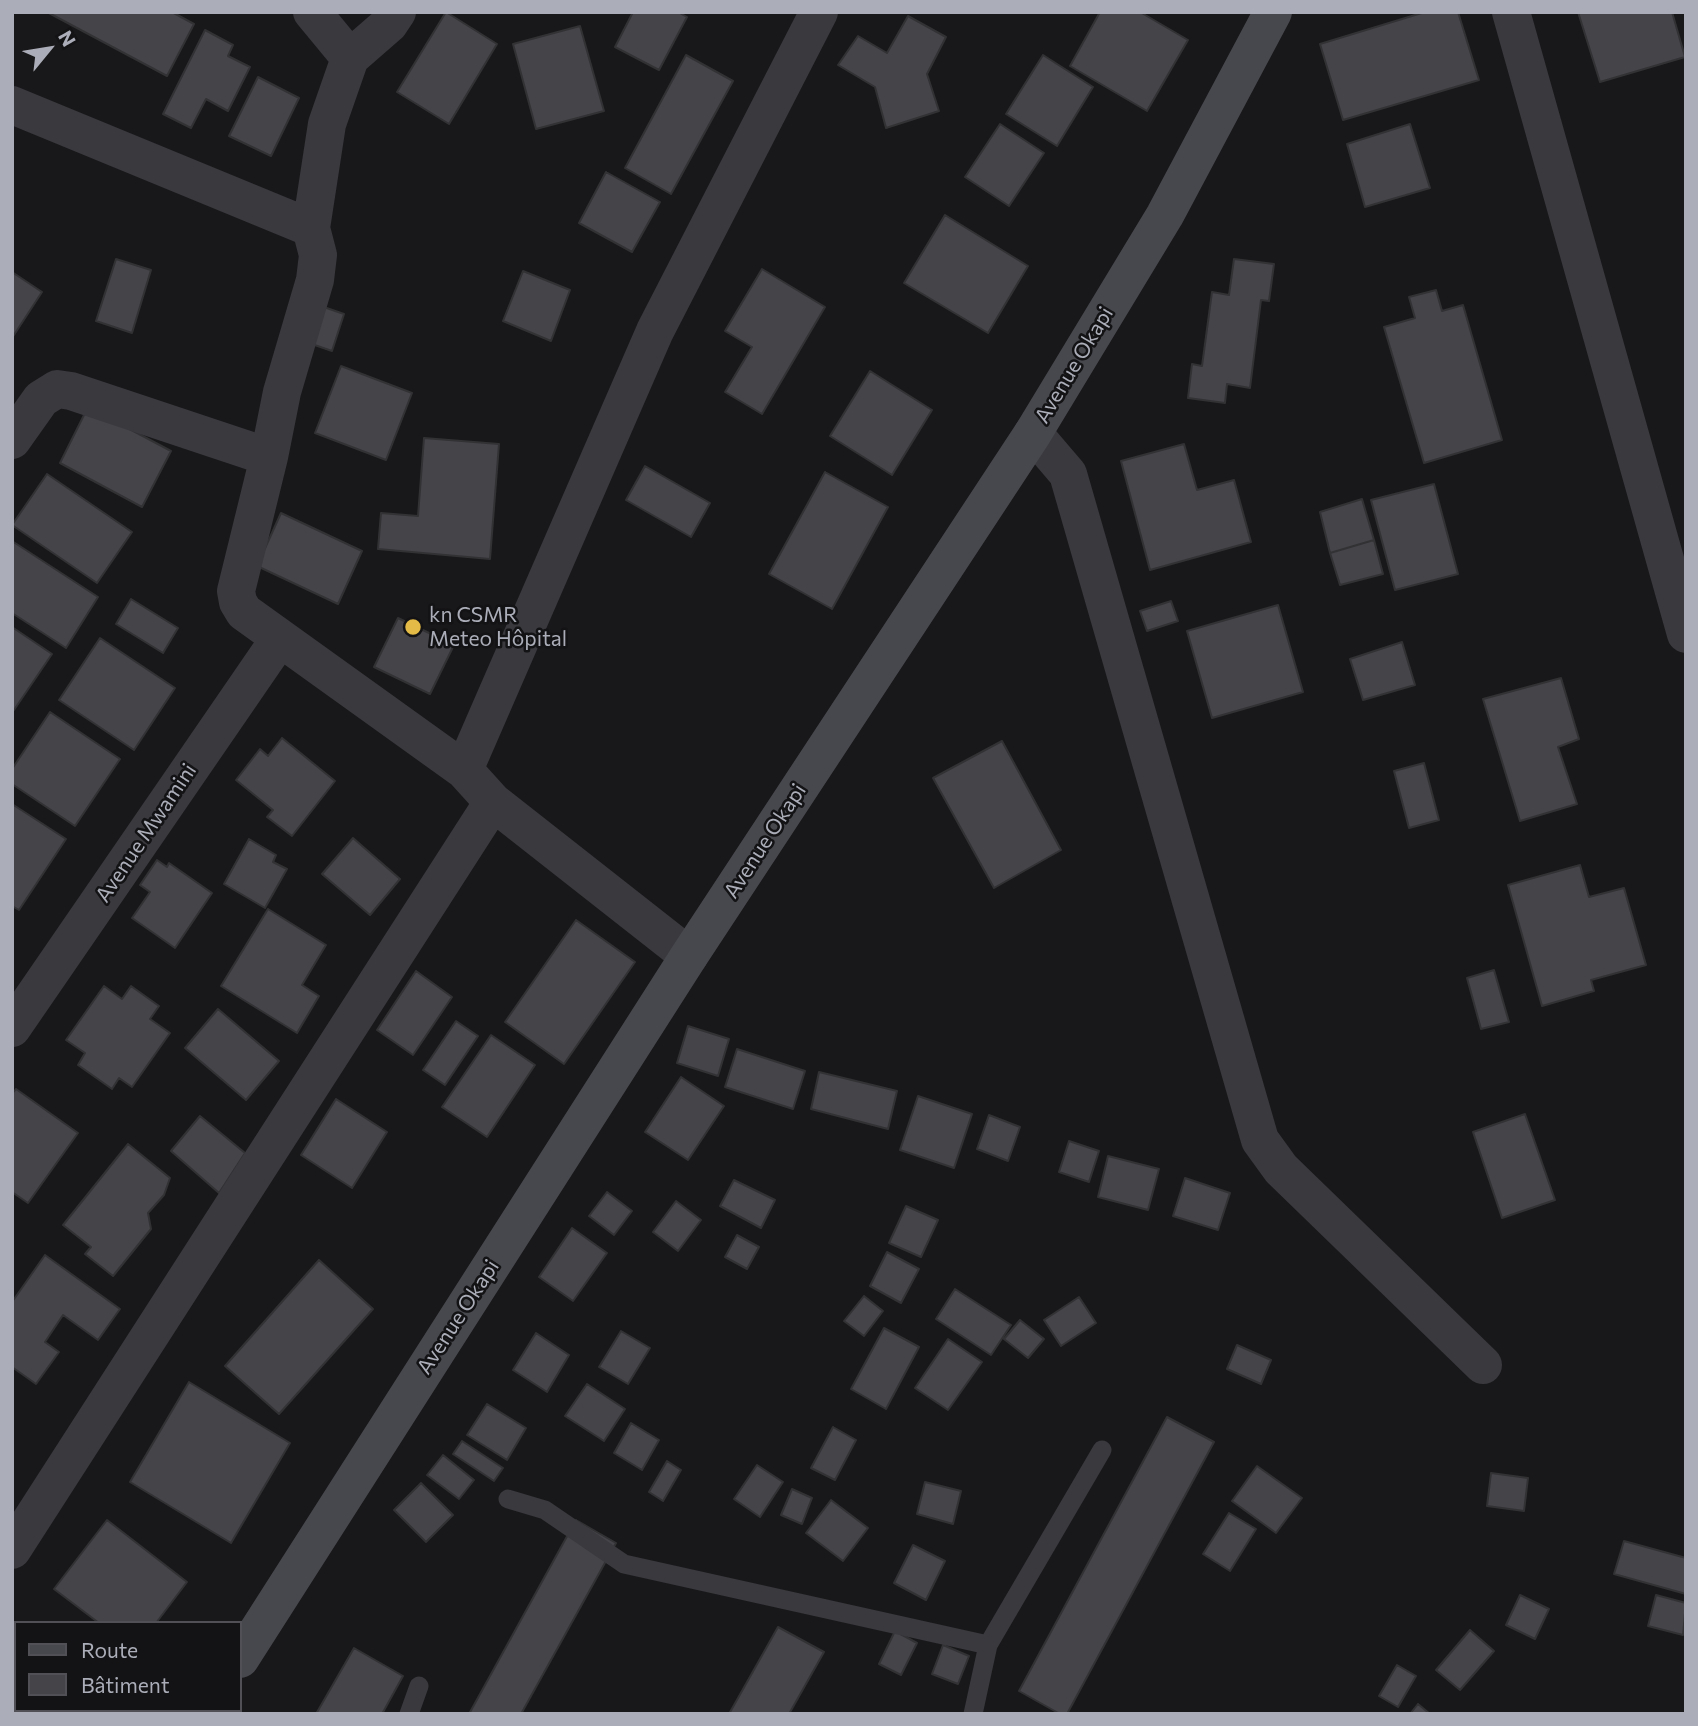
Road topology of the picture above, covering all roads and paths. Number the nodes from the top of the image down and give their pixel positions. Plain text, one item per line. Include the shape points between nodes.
1 (312, 12) edge
2 (397, 12) edge
3 (819, 12) edge
4 (1273, 12) edge
5 (1511, 12) edge
6 (350, 58) junction
7 (12, 105) edge
8 (311, 228) junction
9 (1033, 433) junction
10 (12, 440) edge
11 (269, 457) junction
12 (1686, 634) edge
13 (280, 638) junction
14 (464, 771) junction
15 (493, 802) junction
16 (689, 956) junction
17 (12, 1028) edge
18 (1483, 1365) dead end
19 (1102, 1450) dead end
20 (508, 1499) dead end
21 (12, 1550) edge
22 (988, 1645) junction
23 (242, 1656) edge
24 (419, 1686) dead end
25 (409, 1714) edge
26 (972, 1714) edge

1 - 6 street
2 - 6 street
3 - 14 street via 655,331
4 - 9 street, Avenue Okapi via 1166,215
5 - 12 street
6 - 8 street via 327,124
7 - 8 street
8 - 11 street via 318,255 315,280 282,392
9 - 16 street, Avenue Okapi
9 - 18 street via 1068,474 1260,1140 1281,1169
10 - 11 street via 41,399 57,389
11 - 13 street via 236,591 244,612
13 - 14 street
13 - 17 street, Avenue Mwamini
14 - 15 street
15 - 16 street
15 - 21 street
16 - 23 street, Avenue Okapi
19 - 22 lane
20 - 22 lane via 545,1510 624,1564
22 - 26 lane
24 - 25 lane

